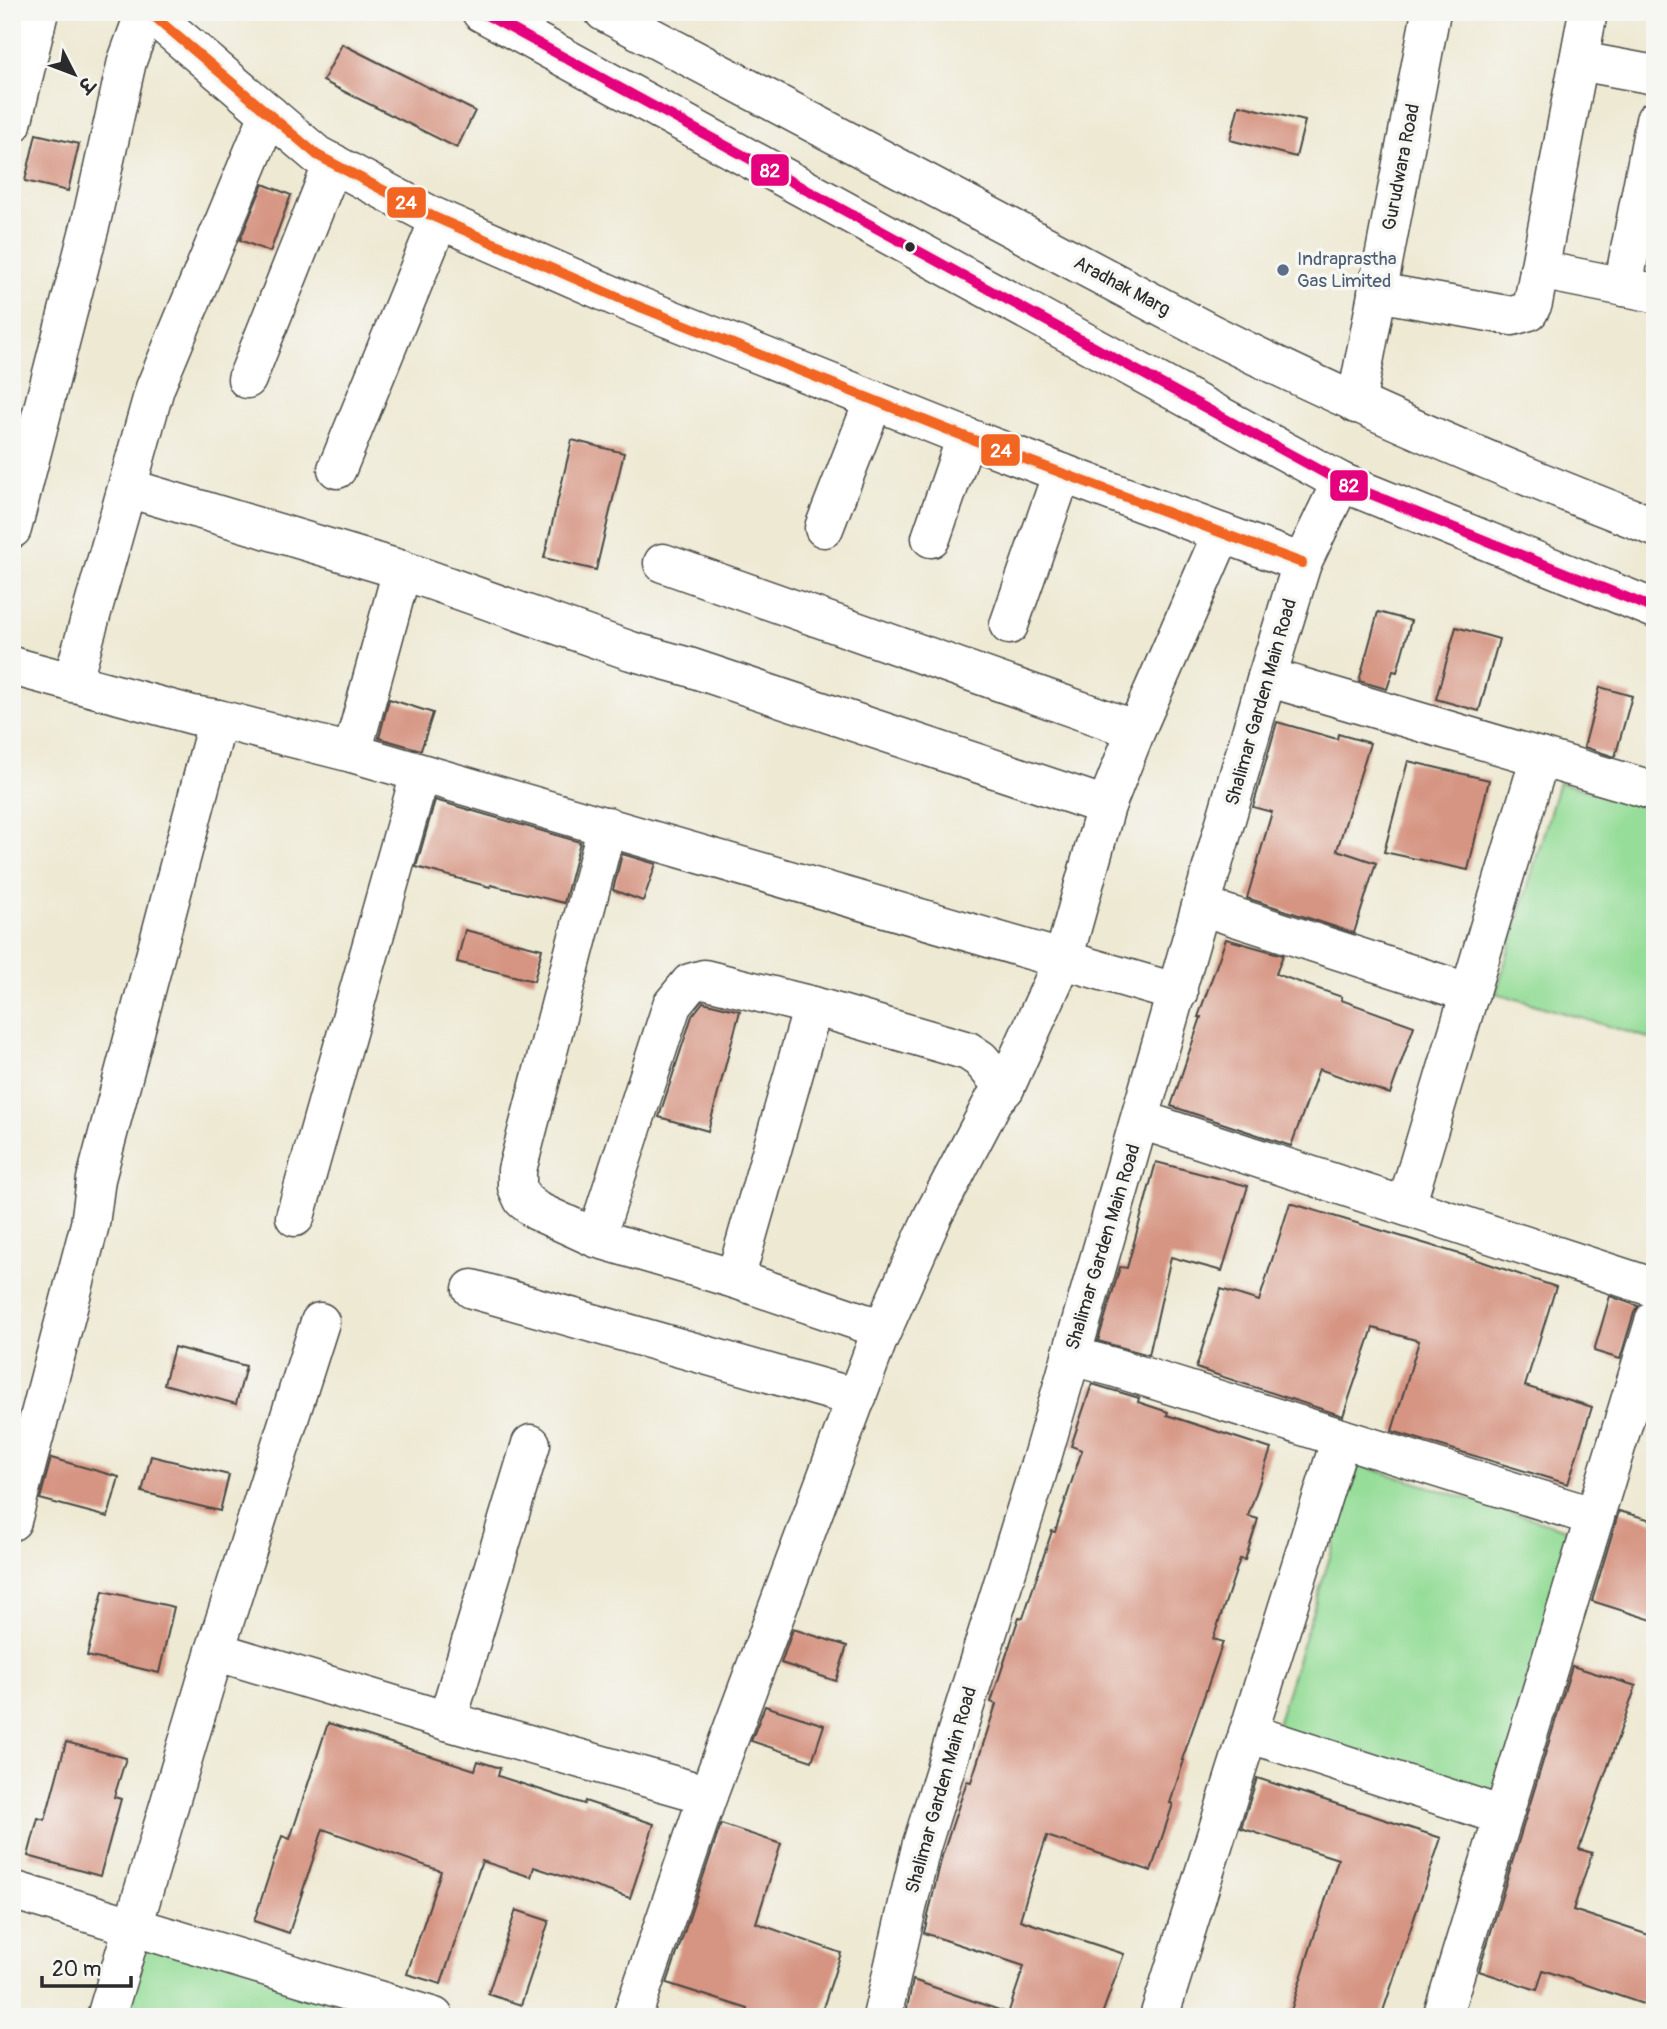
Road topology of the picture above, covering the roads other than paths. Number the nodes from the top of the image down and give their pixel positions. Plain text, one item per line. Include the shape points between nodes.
1 (39, 12) edge
2 (147, 12) edge
3 (481, 12) edge
4 (604, 12) edge
5 (1431, 12) edge
6 (1588, 12) edge
7 (1579, 61) junction
8 (1655, 75) edge
9 (270, 114) junction
10 (1655, 120) edge
11 (12, 124) edge
12 (333, 163) junction
13 (439, 220) junction
14 (1539, 270) junction
15 (1639, 290) edge
16 (1377, 292) junction
17 (247, 379) dead end
18 (874, 400) junction
19 (1356, 404) junction
20 (966, 437) junction
21 (337, 469) dead end
22 (1062, 473) junction
23 (1341, 482) junction
24 (128, 488) junction
25 (1655, 527) edge
26 (824, 528) dead end
27 (12, 529) edge
28 (1222, 533) junction
29 (931, 538) dead end
30 (663, 563) dead end
31 (1302, 563) junction
32 (402, 570) junction
33 (1655, 609) edge
34 (1009, 625) dead end
35 (14, 673) edge
36 (1267, 677) junction
37 (72, 683) junction
38 (218, 719) junction
39 (1136, 730) junction
40 (352, 753) junction
41 (1540, 757) junction
42 (420, 774) junction
43 (1655, 791) edge
44 (1106, 806) junction
45 (607, 826) junction
46 (1201, 906) junction
47 (1063, 960) junction
48 (1178, 993) junction
49 (1470, 993) junction
50 (813, 1006) junction
51 (1005, 1088) junction
52 (1141, 1120) junction
53 (1406, 1206) junction
54 (295, 1217) dead end
55 (596, 1238) junction
56 (735, 1279) junction
57 (1655, 1287) edge
58 (472, 1289) dead end
59 (1655, 1320) edge
60 (320, 1322) dead end
61 (882, 1329) junction
62 (1071, 1356) junction
63 (856, 1398) junction
64 (1340, 1438) junction
65 (531, 1444) dead end
66 (1595, 1517) junction
67 (12, 1521) edge
68 (215, 1651) junction
69 (447, 1721) junction
70 (1248, 1733) junction
71 (708, 1795) junction
72 (1503, 1816) junction
73 (12, 1890) edge
74 (133, 1926) junction
75 (106, 2017) edge
76 (435, 2017) edge
77 (632, 2017) edge
78 (882, 2017) edge
79 (1159, 2017) edge
80 (1441, 2017) edge

1 - 11 street
2 - 9 street
2 - 27 street via 127,61
3 - 23 street
4 - 19 street, Aradhak Marg via 1212,334
5 - 16 street, Gurudwara Road
6 - 7 street
7 - 8 street
7 - 14 street
9 - 12 street via 317,155
9 - 24 street via 155,388
10 - 15 street
12 - 13 street
12 - 17 street
13 - 18 street via 628,302
13 - 21 street
14 - 15 street
14 - 16 street via 1533,303 1520,316
16 - 19 street, Gurudwara Road
18 - 20 street
18 - 26 street
19 - 25 street, Aradhak Marg
20 - 22 street
20 - 29 street
22 - 28 street
22 - 34 street
23 - 31 street, Shalimar Garden Main Road
23 - 33 street
24 - 32 street
24 - 37 street
28 - 31 street
28 - 39 street
30 - 39 street
31 - 36 street, Shalimar Garden Main Road
32 - 40 street
32 - 44 street via 631,651
35 - 37 street
36 - 41 street
36 - 46 street, Shalimar Garden Main Road
37 - 38 street
38 - 40 street
38 - 67 street via 96,1179 90,1224
39 - 44 street
40 - 42 street
41 - 43 street
41 - 49 street
42 - 45 street
42 - 54 street
44 - 47 street
45 - 47 street
45 - 55 street via 517,1170 523,1200
46 - 48 street, Shalimar Garden Main Road
46 - 49 street
47 - 48 street
47 - 51 street
48 - 52 street, Shalimar Garden Main Road
49 - 53 street
50 - 51 street via 968,1051
50 - 55 street via 704,979 682,991 672,1004
50 - 56 street
51 - 61 street via 994,1100 933,1216
52 - 53 street
52 - 62 street, Shalimar Garden Main Road
53 - 57 street
55 - 56 street
56 - 61 street
58 - 63 street
59 - 66 street
60 - 68 street
61 - 63 street
62 - 64 street
62 - 78 street, Shalimar Garden Main Road via 921,1847
63 - 71 street
64 - 66 street
64 - 70 street
65 - 69 street
66 - 72 street
68 - 69 street
68 - 74 street
69 - 71 street
70 - 72 street
70 - 79 street
71 - 77 street
72 - 80 street
73 - 74 street
74 - 75 street
74 - 76 street

